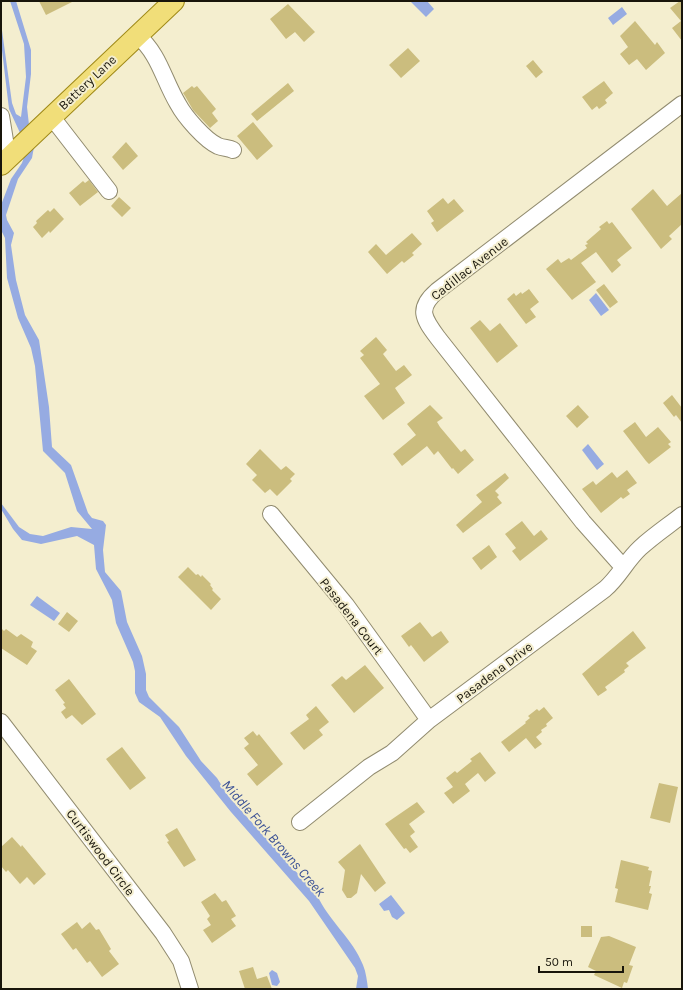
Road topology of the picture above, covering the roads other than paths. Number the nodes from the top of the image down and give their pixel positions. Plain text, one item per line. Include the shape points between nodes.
1 (174, 1) edge
2 (137, 35) junction
3 (682, 104) edge
4 (1, 116) edge
5 (51, 116) junction
6 (233, 150) dead end
7 (4, 162) edge
8 (109, 191) dead end
9 (271, 514) dead end
10 (682, 515) edge
11 (623, 566) junction
12 (429, 720) junction
13 (1, 722) edge
14 (300, 822) dead end
15 (190, 989) edge

1 - 2 main road, Battery Lane
2 - 5 main road, Battery Lane
2 - 6 street via 148,45 163,69 178,104 198,130 218,145
3 - 11 street, Cadillac Avenue via 437,291 425,304 424,311 425,318 438,338 584,522
4 - 7 street
5 - 7 main road, Battery Lane
5 - 8 street
9 - 12 street, Pasadena Court via 346,605
10 - 11 street, Pasadena Drive via 640,548
11 - 12 street, Pasadena Drive via 618,576 605,589
12 - 14 street, Pasadena Drive via 392,753 369,767
13 - 15 street, Curtiswood Circle via 163,932 181,961

